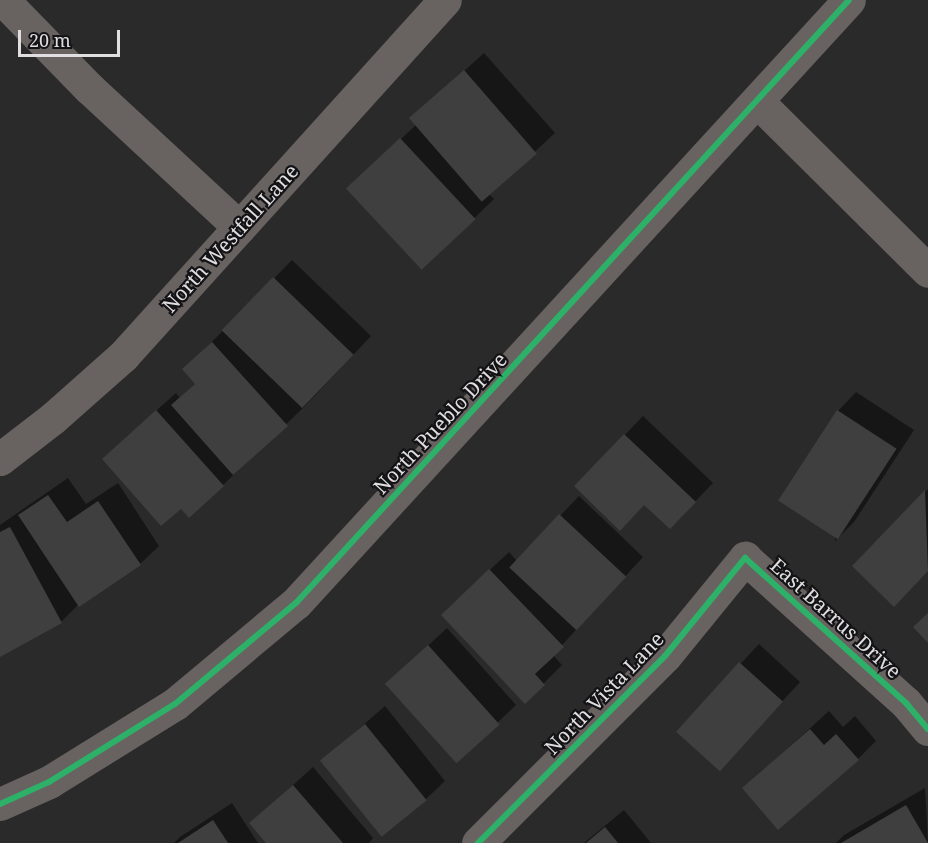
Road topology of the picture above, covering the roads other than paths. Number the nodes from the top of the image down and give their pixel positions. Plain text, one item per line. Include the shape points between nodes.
1 (3, 0) edge
2 (445, 0) edge
3 (849, 0) edge
4 (759, 103) junction
5 (239, 227) junction
6 (928, 272) edge
7 (0, 459) edge
8 (745, 558) joint
9 (928, 729) edge
10 (0, 804) edge
11 (478, 843) edge

1 - 5 street via 90,88
2 - 5 street, North Westfall Lane
3 - 4 street, North Pueblo Drive
4 - 6 street
4 - 10 street, North Pueblo Drive via 296,603 175,704 49,782
5 - 7 street, North Westfall Lane via 123,356
8 - 9 street, East Barrus Drive via 906,703
8 - 11 street, North Vista Lane via 665,656

